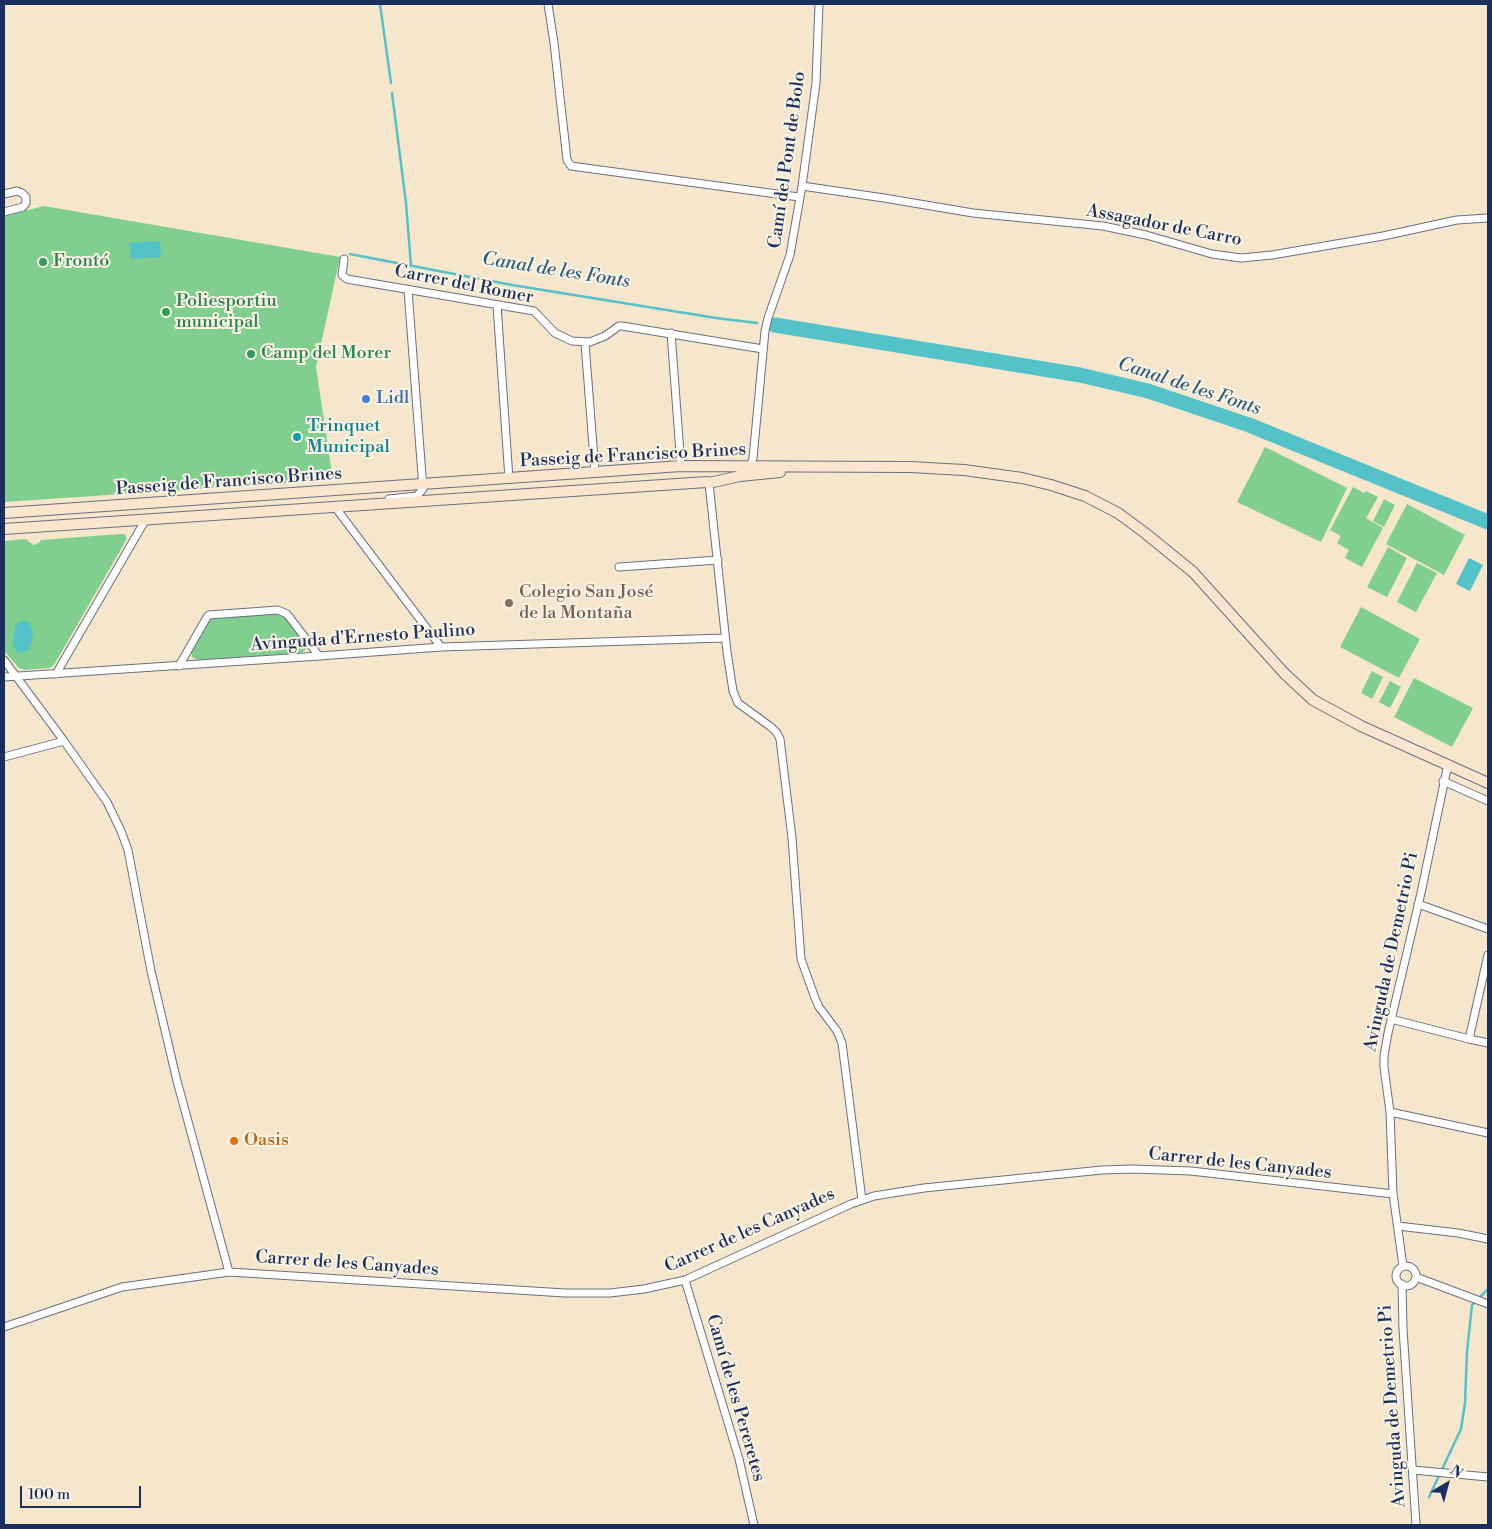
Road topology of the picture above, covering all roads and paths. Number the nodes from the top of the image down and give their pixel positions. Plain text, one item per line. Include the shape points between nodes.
1 (548, 4) edge
2 (819, 4) edge
3 (802, 186) junction
4 (4, 194) edge
5 (800, 196) junction
6 (4, 212) edge
7 (1488, 218) edge
8 (344, 259) dead end
9 (408, 290) junction
10 (497, 305) junction
11 (671, 334) junction
12 (585, 342) junction
13 (763, 349) junction
14 (681, 466) junction
15 (705, 466) junction
16 (716, 466) junction
17 (751, 466) junction
18 (828, 467) junction
19 (595, 472) junction
20 (509, 479) junction
21 (714, 482) junction
22 (422, 484) junction
23 (372, 504) junction
24 (335, 507) junction
25 (4, 513) edge
26 (146, 519) junction
27 (4, 529) edge
28 (718, 560) junction
29 (619, 567) dead end
30 (725, 638) junction
31 (441, 647) junction
32 (319, 656) junction
33 (4, 660) edge
34 (179, 666) junction
35 (56, 674) junction
36 (16, 676) junction
37 (4, 677) edge
38 (64, 741) junction
39 (4, 757) edge
40 (1448, 764) junction
41 (1444, 781) junction
42 (1488, 783) edge
43 (1488, 801) edge
44 (1418, 904) junction
45 (1488, 929) edge
46 (1488, 954) edge
47 (1391, 1019) junction
48 (1469, 1039) junction
49 (1488, 1043) edge
50 (1390, 1112) junction
51 (1488, 1133) edge
52 (1393, 1194) junction
53 (862, 1200) junction
54 (1398, 1226) junction
55 (1488, 1239) edge
56 (1403, 1266) junction
57 (229, 1272) junction
58 (1416, 1277) junction
59 (685, 1280) junction
60 (1402, 1284) junction
61 (1488, 1304) edge
62 (4, 1327) edge
63 (1413, 1470) junction
64 (1488, 1477) edge
65 (754, 1525) edge
66 (1416, 1525) edge

1 - 5 street via 567,160 571,166
2 - 3 street, Camí del Pont de Bolo via 816,83
3 - 5 street, Camí del Pont de Bolo
3 - 7 street, Assagador de Carro via 973,213 1103,226 1212,254 1241,258 1383,236 1457,220
4 - 6 street via 22,193 26,203 23,207
5 - 13 street, Camí del Pont de Bolo via 790,256 768,318
8 - 9 street, Carrer del Romer via 342,275 347,280
9 - 10 street, Carrer del Romer
9 - 22 street
10 - 12 street, Carrer del Romer via 534,311 555,333 572,341
10 - 20 street
11 - 12 street via 618,326 605,336
11 - 13 street
11 - 14 street
12 - 19 street
13 - 17 street, Camí del Pont de Bolo
14 - 15 street, Passeig de Francisco Brines
14 - 19 street, Passeig de Francisco Brines
15 - 16 street, Passeig de Francisco Brines
15 - 21 street
16 - 17 street, Passeig de Francisco Brines
16 - 21 street
17 - 18 street, Passeig de Francisco Brines
17 - 21 street via 746,473 729,474
18 - 21 street, Passeig de Francisco Brines via 740,476
18 - 40 street via 910,467 993,473 1085,496 1145,533 1193,572 1284,673 1313,700 1349,720
19 - 20 street, Passeig de Francisco Brines
20 - 22 street, Passeig de Francisco Brines
21 - 23 street, Passeig de Francisco Brines
21 - 28 street
22 - 23 street via 417,496 377,500
22 - 25 street, Passeig de Francisco Brines
23 - 24 street, Passeig de Francisco Brines
24 - 26 street, Passeig de Francisco Brines
24 - 31 street
26 - 27 street, Passeig de Francisco Brines
26 - 35 street
28 - 29 street
28 - 30 street
30 - 31 street, Avinguda d'Ernesto Paulino
30 - 53 street via 735,699 771,727 780,740 792,838 801,959 815,998 838,1031 842,1043
31 - 32 street, Avinguda d'Ernesto Paulino
32 - 34 street, Avinguda d'Ernesto Paulino
32 - 34 street via 284,612 241,612 207,617
33 - 36 street
34 - 35 street, Avinguda d'Ernesto Paulino
35 - 36 street, Avinguda d'Ernesto Paulino
36 - 37 street, Avinguda d'Ernesto Paulino
36 - 38 street
38 - 39 street
38 - 57 street via 112,810 128,850 151,971 177,1081
40 - 41 street, Avinguda de Demetrio Pi
40 - 42 street
41 - 43 street
41 - 44 street, Avinguda de Demetrio Pi
44 - 45 street
44 - 47 street, Avinguda de Demetrio Pi
46 - 48 street
47 - 48 street
47 - 50 street, Avinguda de Demetrio Pi via 1384,1067
48 - 49 street
50 - 51 street
50 - 52 street, Avinguda de Demetrio Pi
52 - 53 street, Carrer de les Canyades via 1190,1170 1132,1169 924,1188
52 - 54 street, Avinguda de Demetrio Pi
53 - 59 street, Carrer de les Canyades
54 - 55 street via 1458,1232
54 - 56 street, Avinguda de Demetrio Pi
56 - 58 street via 1411,1267
56 - 60 street via 1396,1274
57 - 59 street, Carrer de les Canyades via 565,1293 610,1293
57 - 62 street, Carrer de les Canyades via 122,1287
58 - 60 street via 1410,1284
58 - 61 street
59 - 65 street, Camí de les Pereretes via 739,1459
60 - 63 street, Avinguda de Demetrio Pi
63 - 64 street
63 - 66 street, Avinguda de Demetrio Pi

